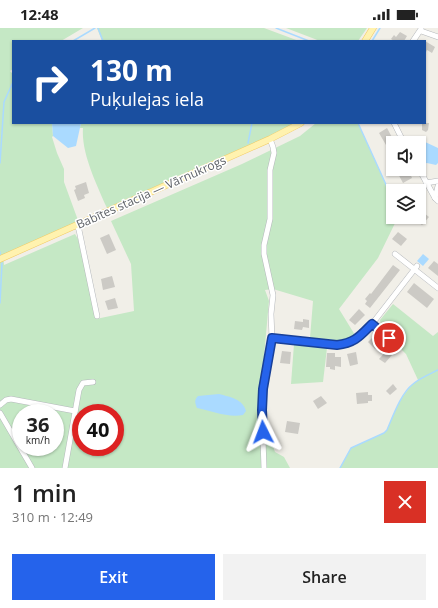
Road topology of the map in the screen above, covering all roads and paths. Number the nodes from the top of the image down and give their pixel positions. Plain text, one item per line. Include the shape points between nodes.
1 (373, 28) edge
2 (421, 29) edge
3 (438, 37) edge
4 (366, 40) edge
5 (414, 40) edge
6 (299, 124) edge
7 (394, 124) edge
8 (400, 136) edge
9 (270, 139) junction
10 (422, 176) edge
11 (438, 181) edge
12 (426, 183) junction
13 (438, 186) edge
14 (437, 200) edge
15 (77, 225) junction
16 (395, 254) dead end
17 (0, 259) edge
18 (416, 268) junction
19 (438, 288) edge
20 (97, 316) dead end
21 (372, 324) junction
22 (272, 338) junction
23 (398, 345) dead end
24 (93, 382) dead end
25 (76, 404) edge
26 (0, 405) edge
27 (72, 410) edge
28 (0, 413) edge
29 (72, 428) edge
30 (32, 468) edge
31 (65, 468) edge
32 (264, 468) edge

1 - 4 main road
2 - 3 street
2 - 5 street
6 - 9 main road, Babītes stacija — Vārnukrogs
7 - 8 street
9 - 15 main road, Babītes stacija — Vārnukrogs
9 - 22 street via 274,153 270,170 270,219 264,254 273,295
10 - 12 street
11 - 12 street
12 - 14 street
13 - 14 street
15 - 17 main road, Babītes stacija — Vārnukrogs
15 - 20 street
16 - 18 street
18 - 19 street
18 - 21 street
21 - 22 street via 358,338 337,345
21 - 23 street
22 - 32 street via 263,389
24 - 25 street via 80,385
26 - 27 street via 11,399
28 - 30 street
29 - 31 street

